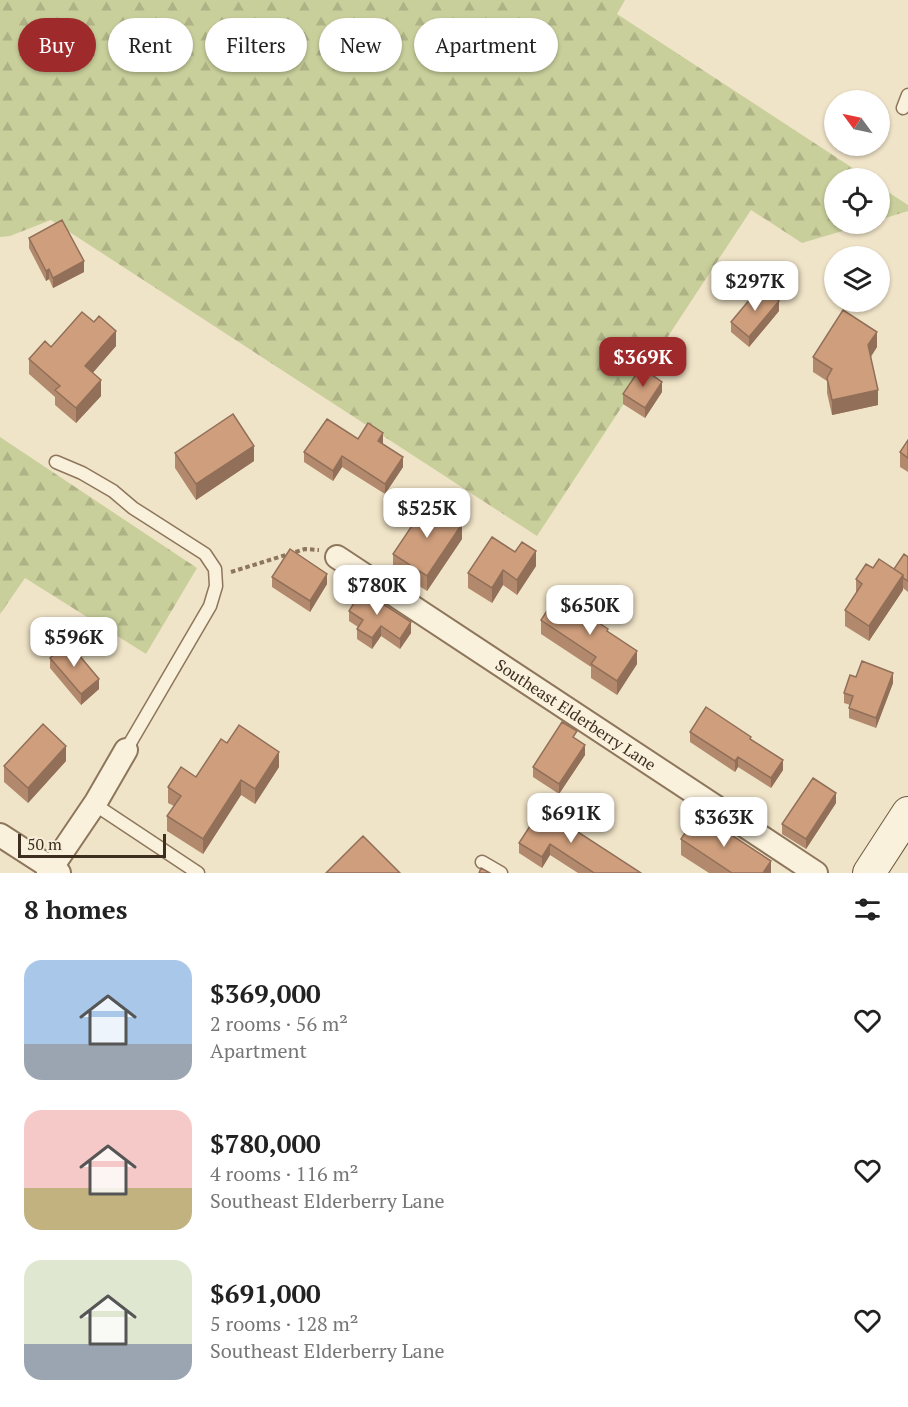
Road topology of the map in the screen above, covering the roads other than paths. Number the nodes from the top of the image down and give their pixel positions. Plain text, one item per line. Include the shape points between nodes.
1 (908, 95) edge
2 (903, 108) dead end
3 (56, 462) dead end
4 (338, 557) road end
5 (126, 750) joint
6 (94, 804) junction
7 (908, 813) edge
8 (0, 835) edge
9 (482, 862) dead end
10 (53, 871) edge
11 (198, 873) edge
12 (501, 873) edge
13 (816, 873) edge
14 (869, 873) edge

1 - 2 lane
3 - 5 lane via 113,491 206,554 215,569 216,586 210,606
4 - 13 street, Southeast Elderberry Lane
5 - 6 street
6 - 10 street
6 - 11 lane
7 - 14 street
8 - 10 street
9 - 12 lane

